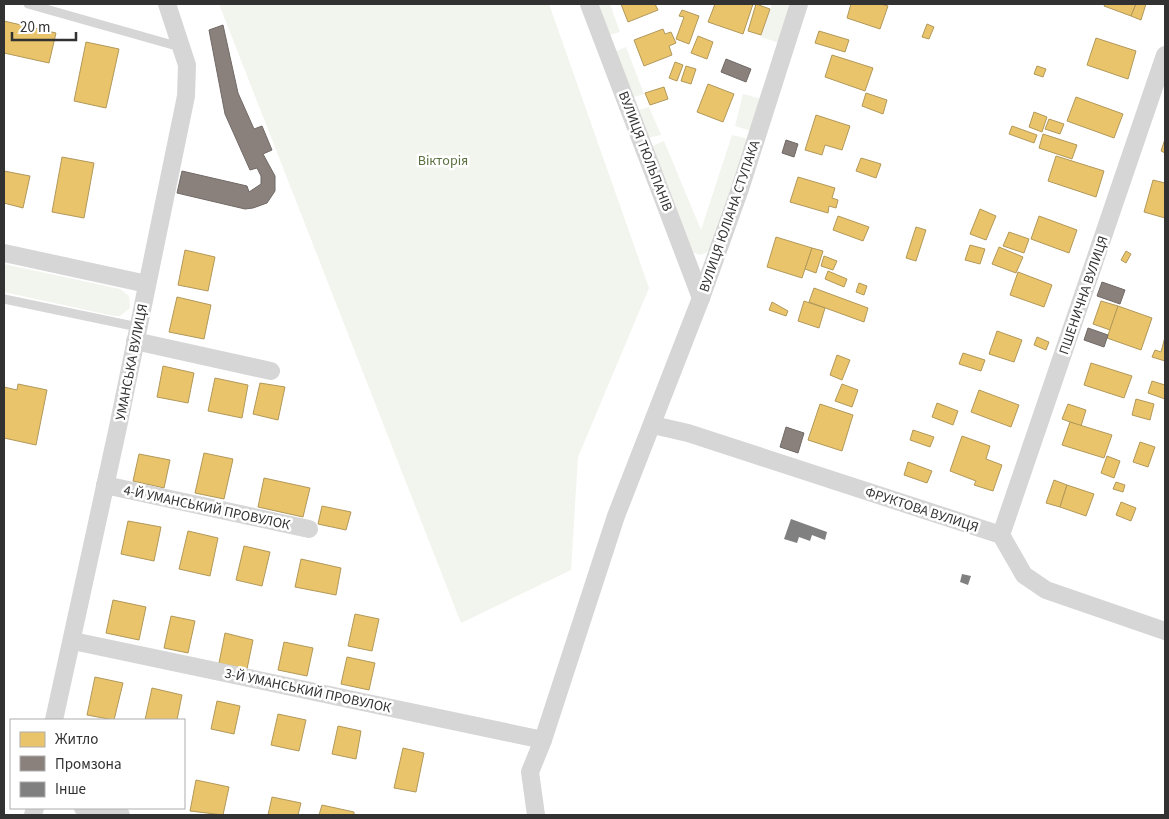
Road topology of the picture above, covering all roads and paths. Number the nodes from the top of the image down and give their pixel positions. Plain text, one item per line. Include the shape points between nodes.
1 (28, 4) edge
2 (167, 4) edge
3 (589, 4) edge
4 (799, 4) edge
5 (180, 47) junction
6 (1165, 55) edge
7 (4, 254) edge
8 (147, 284) junction
9 (701, 298) junction
10 (4, 299) edge
11 (136, 334) junction
12 (272, 371) dead end
13 (653, 425) junction
14 (106, 485) junction
15 (309, 529) dead end
16 (1001, 535) junction
17 (1165, 631) edge
18 (73, 641) junction
19 (54, 719) edge
20 (544, 740) junction
21 (88, 809) edge
22 (121, 815) edge
23 (536, 815) edge

1 - 5 lane
2 - 5 street, УМАНСЬКА ВУЛИЦЯ
3 - 9 street, ВУЛИЦЯ ТЮЛЬПАНІВ
4 - 9 street, ВУЛИЦЯ ЮЛІАНА СТУПАКА via 740,189
5 - 8 street, УМАНСЬКА ВУЛИЦЯ via 187,65 186,96
6 - 16 street, ПШЕНИЧНА ВУЛИЦЯ
7 - 8 street
8 - 11 street, УМАНСЬКА ВУЛИЦЯ
9 - 13 street, ВУЛИЦЯ ЮЛІАНА СТУПАКА
10 - 11 lane
11 - 12 street
11 - 14 street, УМАНСЬКА ВУЛИЦЯ
13 - 16 street, ФРУКТОВА ВУЛИЦЯ via 688,433
13 - 20 street, ВУЛИЦЯ ЮЛІАНА СТУПАКА via 616,516
14 - 15 street, 4-Й УМАНСЬКИЙ ПРОВУЛОК
14 - 18 street, УМАНСЬКА ВУЛИЦЯ
16 - 17 street via 1024,575 1046,590
18 - 19 street, УМАНСЬКА ВУЛИЦЯ
18 - 20 street, 3-Й УМАНСЬКИЙ ПРОВУЛОК
20 - 23 street, ВУЛИЦЯ ЮЛІАНА СТУПАКА via 530,772
21 - 22 street

